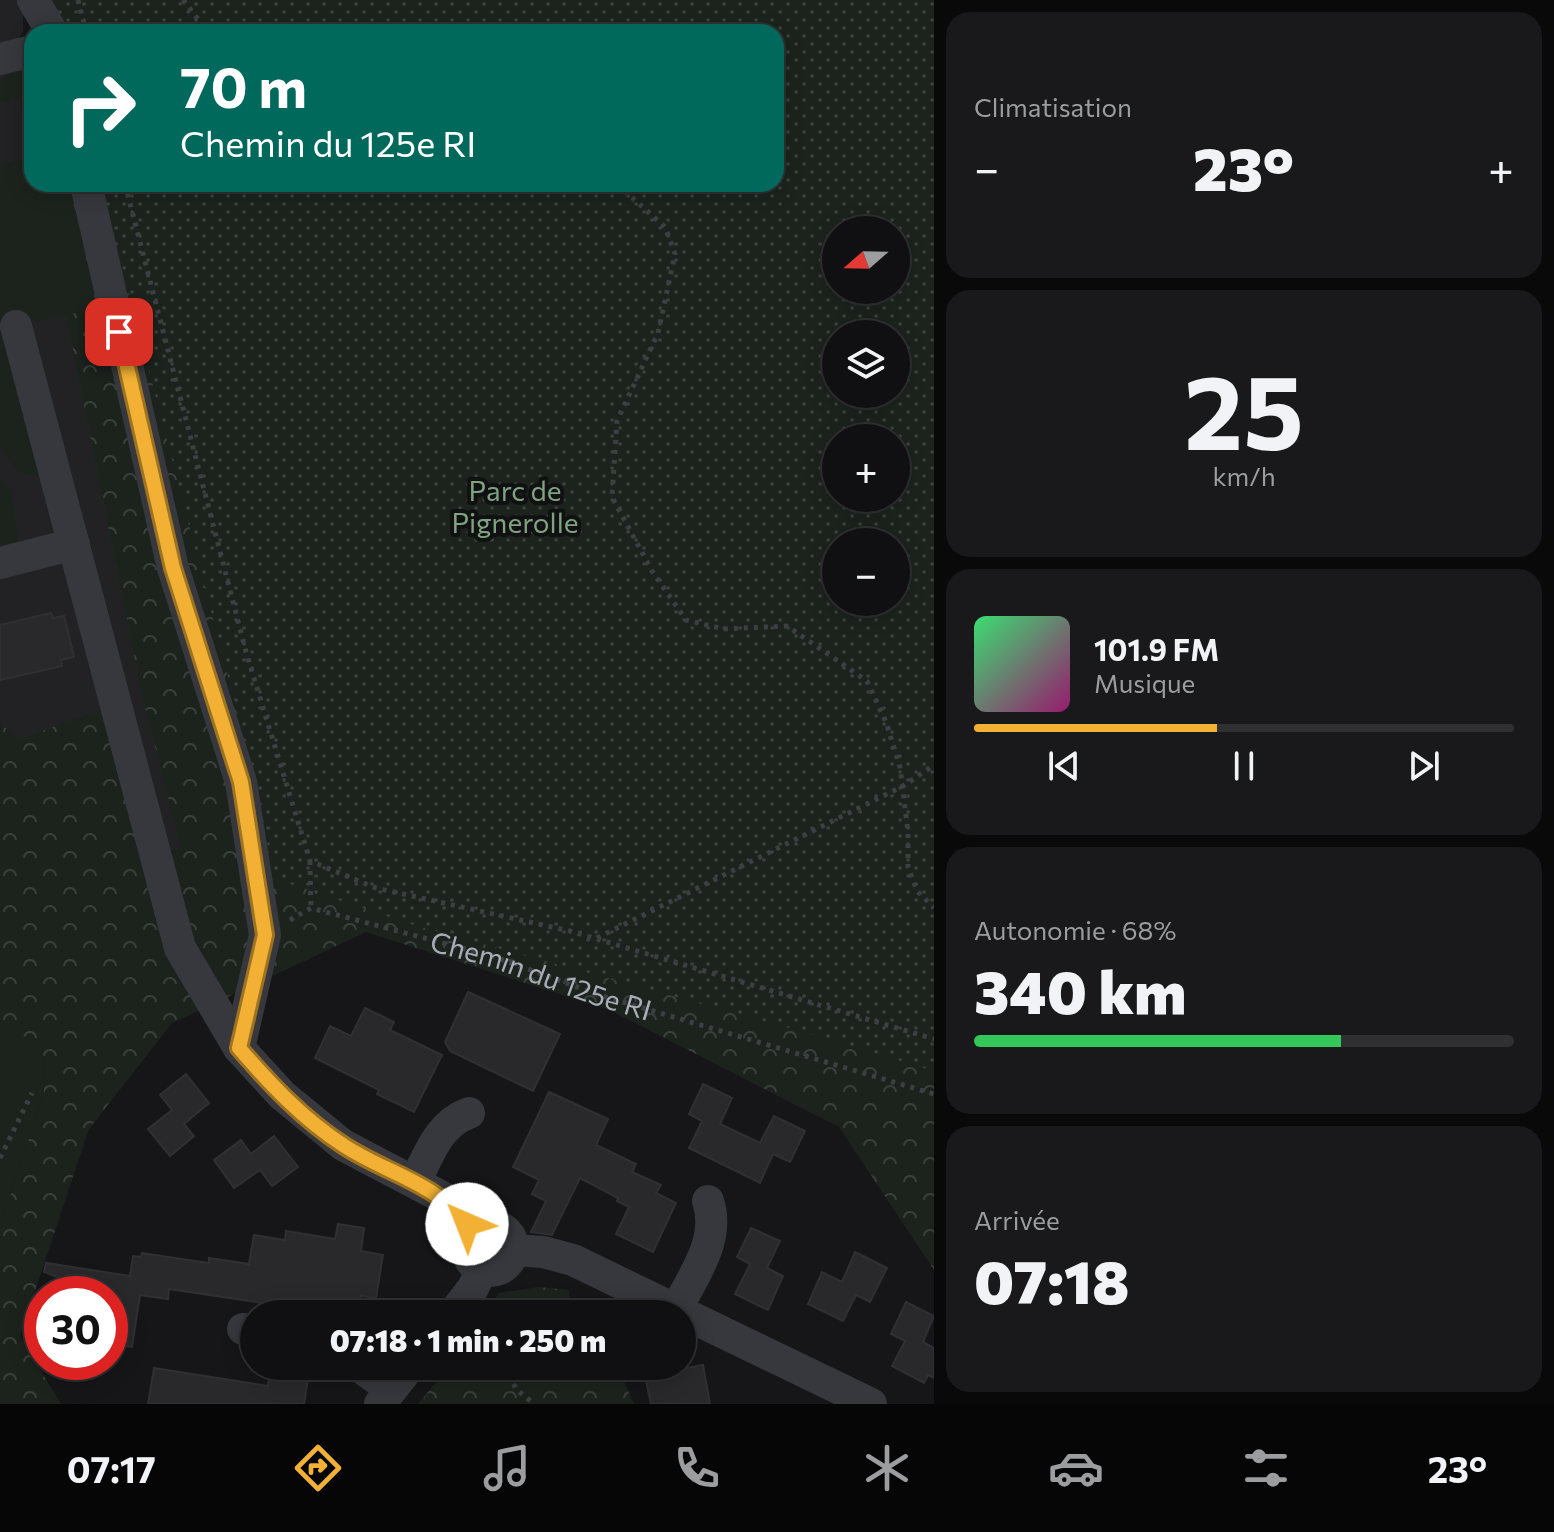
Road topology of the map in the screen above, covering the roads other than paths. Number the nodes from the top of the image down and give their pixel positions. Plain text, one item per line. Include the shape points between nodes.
1 (33, 0) edge
2 (47, 24) edge
3 (24, 53) edge
4 (0, 59) edge
5 (88, 192) edge
6 (16, 326) dead end
7 (74, 544) junction
8 (0, 563) edge
9 (239, 1048) junction
10 (469, 1113) dead end
11 (415, 1182) junction
12 (708, 1201) dead end
13 (473, 1233) junction
14 (513, 1250) junction
15 (482, 1269) junction
16 (464, 1300) edge
17 (655, 1300) edge
18 (681, 1300) edge
19 (696, 1320) edge
20 (871, 1404) edge

1 - 2 street
3 - 4 street
5 - 9 street via 173,568 241,782 265,935
6 - 7 street
7 - 8 street
7 - 9 street via 180,948
9 - 11 street via 315,1124 343,1145
10 - 11 street via 441,1131
11 - 13 street via 448,1202
12 - 18 street via 710,1241
13 - 14 street via 487,1225 499,1227 511,1238
13 - 15 street via 468,1255
14 - 15 street via 501,1269
14 - 17 street via 564,1256
15 - 16 street
19 - 20 street

